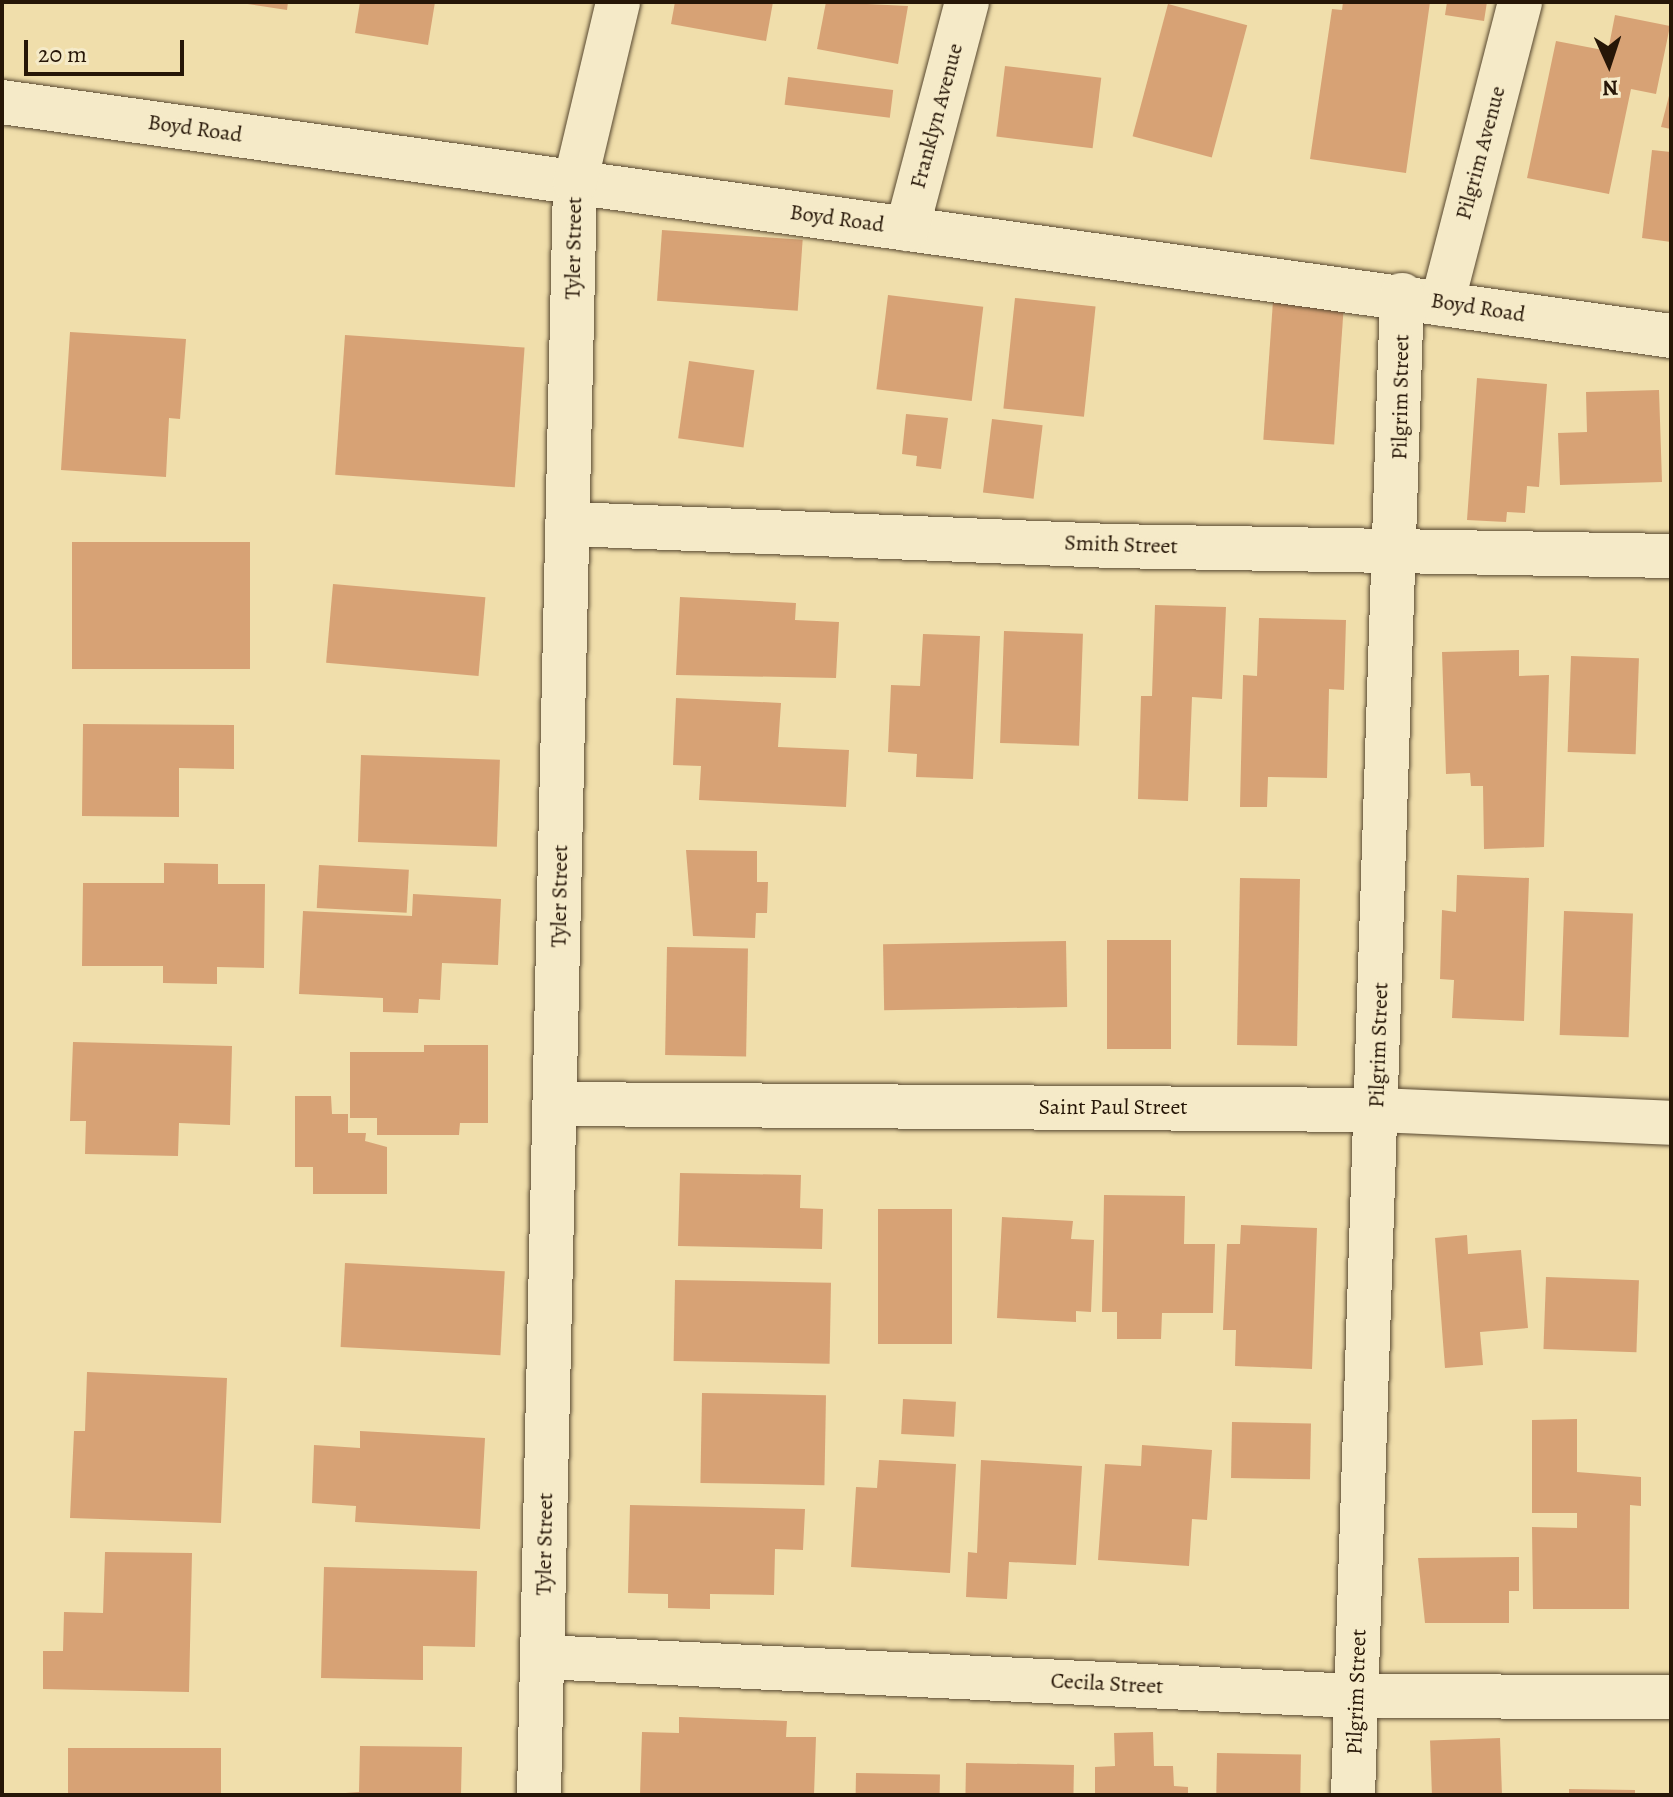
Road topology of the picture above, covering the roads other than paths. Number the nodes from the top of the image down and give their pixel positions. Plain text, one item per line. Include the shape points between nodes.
1 (618, 2) edge
2 (967, 2) edge
3 (1520, 2) edge
4 (2, 102) edge
5 (575, 183) junction
6 (907, 229) junction
7 (1422, 299) junction
8 (1671, 336) edge
9 (571, 524) junction
10 (1397, 551) junction
11 (1671, 556) edge
12 (556, 1104) junction
13 (1377, 1110) junction
14 (1671, 1123) edge
15 (543, 1657) junction
16 (1356, 1696) junction
17 (1671, 1697) edge
18 (539, 1795) edge
19 (1353, 1795) edge

1 - 5 street, Tyler Street
2 - 6 street, Franklyn Avenue
3 - 7 street, Pilgrim Avenue
4 - 5 street, Boyd Road
5 - 6 street, Boyd Road
5 - 9 street, Tyler Street
6 - 7 street, Boyd Road
7 - 8 street, Boyd Road
7 - 10 street, Pilgrim Street
9 - 10 street, Smith Street
9 - 12 street, Tyler Street
10 - 11 street, Smith Street
10 - 13 street, Pilgrim Street
12 - 13 street, Saint Paul Street
12 - 15 street, Tyler Street
13 - 14 street, Saint Paul Street
13 - 16 street, Pilgrim Street
15 - 16 street, Cecila Street
15 - 18 street, Tyler Street
16 - 17 street, Cecila Street
16 - 19 street, Pilgrim Street

